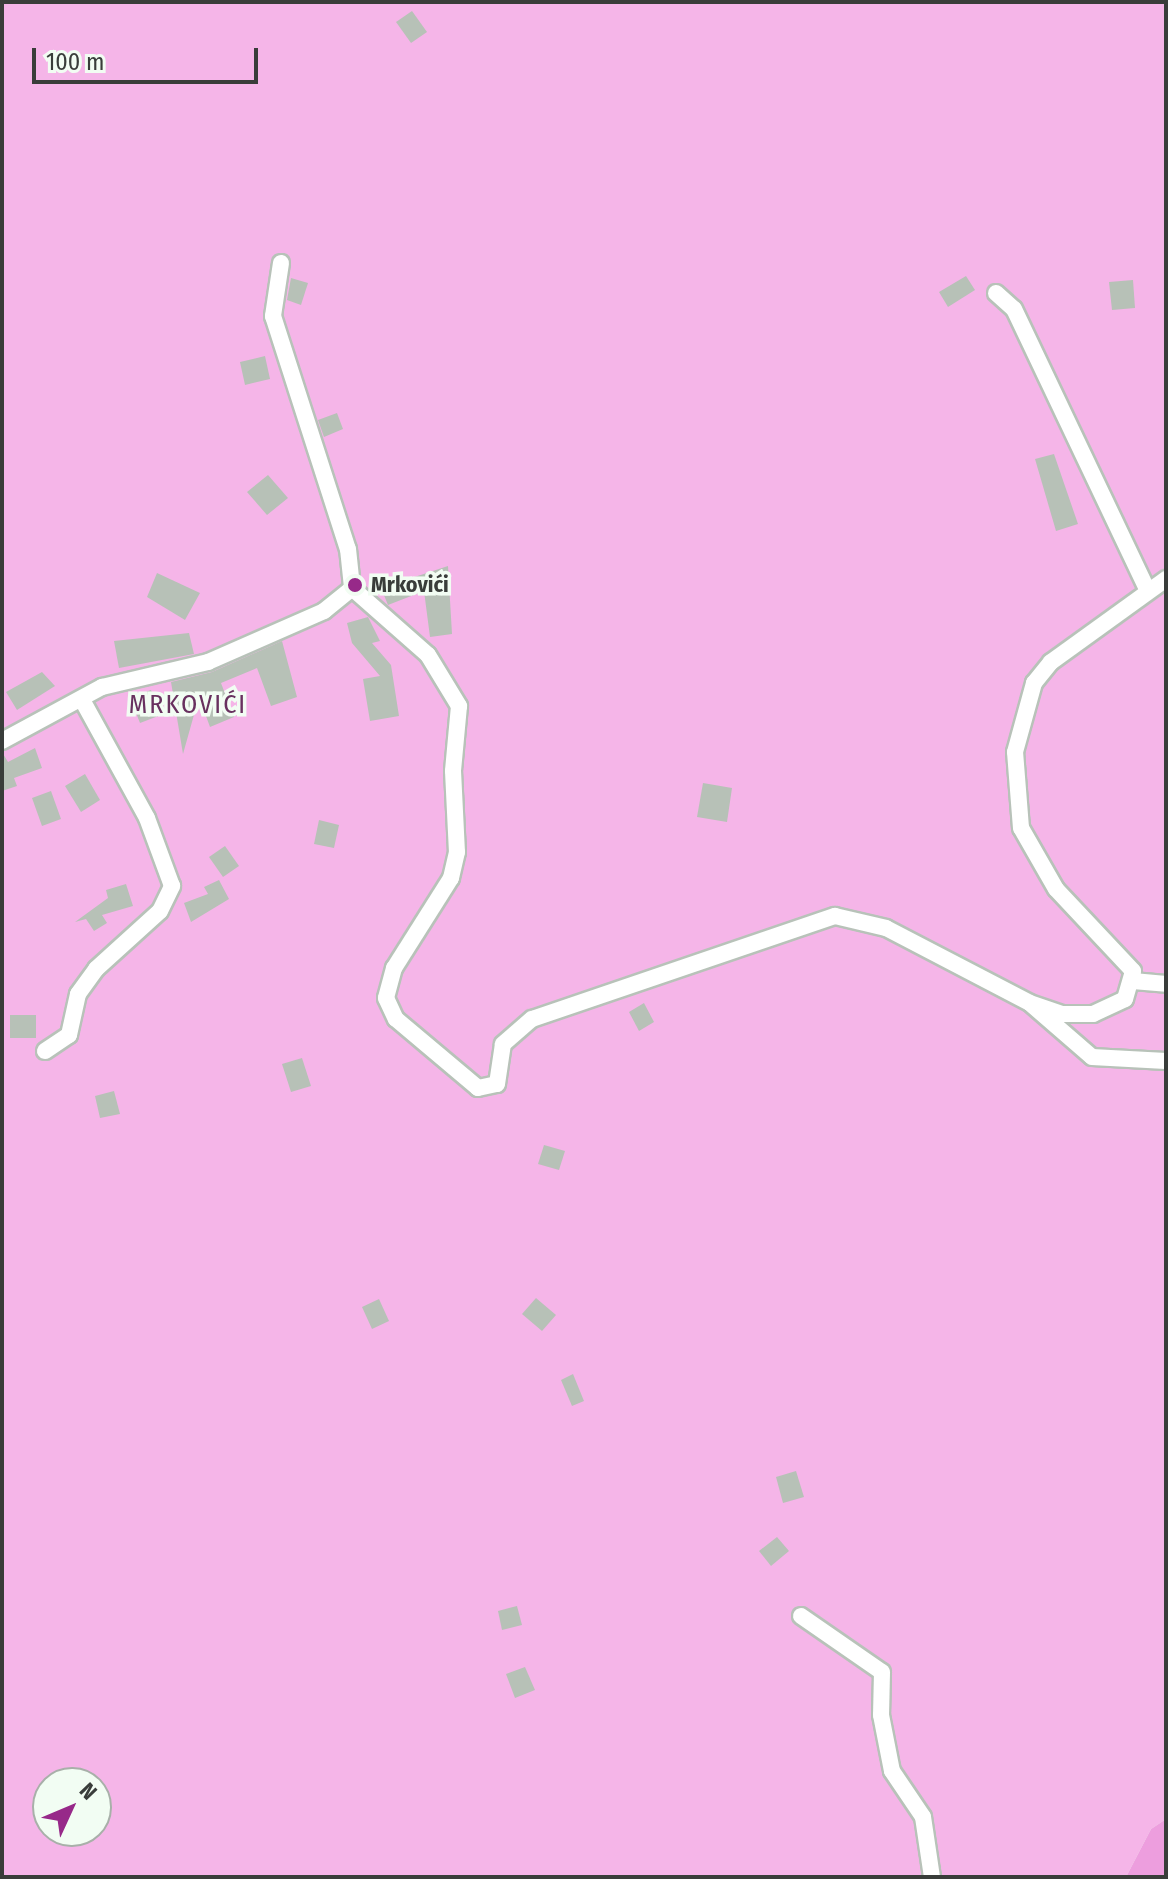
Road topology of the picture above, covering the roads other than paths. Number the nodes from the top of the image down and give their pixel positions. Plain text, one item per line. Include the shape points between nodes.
1 (281, 263) dead end
2 (996, 293) dead end
3 (1166, 579) edge
4 (352, 588) junction
5 (1148, 591) junction
6 (82, 700) junction
7 (2, 741) edge
8 (1133, 981) junction
9 (1166, 984) edge
10 (1030, 1003) junction
11 (45, 1051) dead end
12 (1166, 1061) edge
13 (801, 1616) dead end
14 (932, 1877) edge

1 - 4 street via 273,316 348,549
2 - 5 street via 1014,309
3 - 5 street
4 - 6 street via 324,611 208,662 140,674
4 - 10 street via 428,655 459,706 454,865 394,968 386,998 396,1019 478,1088 497,1084 503,1044 532,1019 814,919 835,916 886,928
5 - 8 street via 1096,626 1034,683 1015,752 1021,828 1056,889 1133,971
6 - 7 street
6 - 11 street via 147,818 172,886 160,911 96,969 78,994 69,1035
8 - 9 street
8 - 10 street via 1125,999 1093,1014 1062,1014
10 - 12 street via 1092,1057
13 - 14 street via 882,1672 881,1715 892,1771 923,1817

